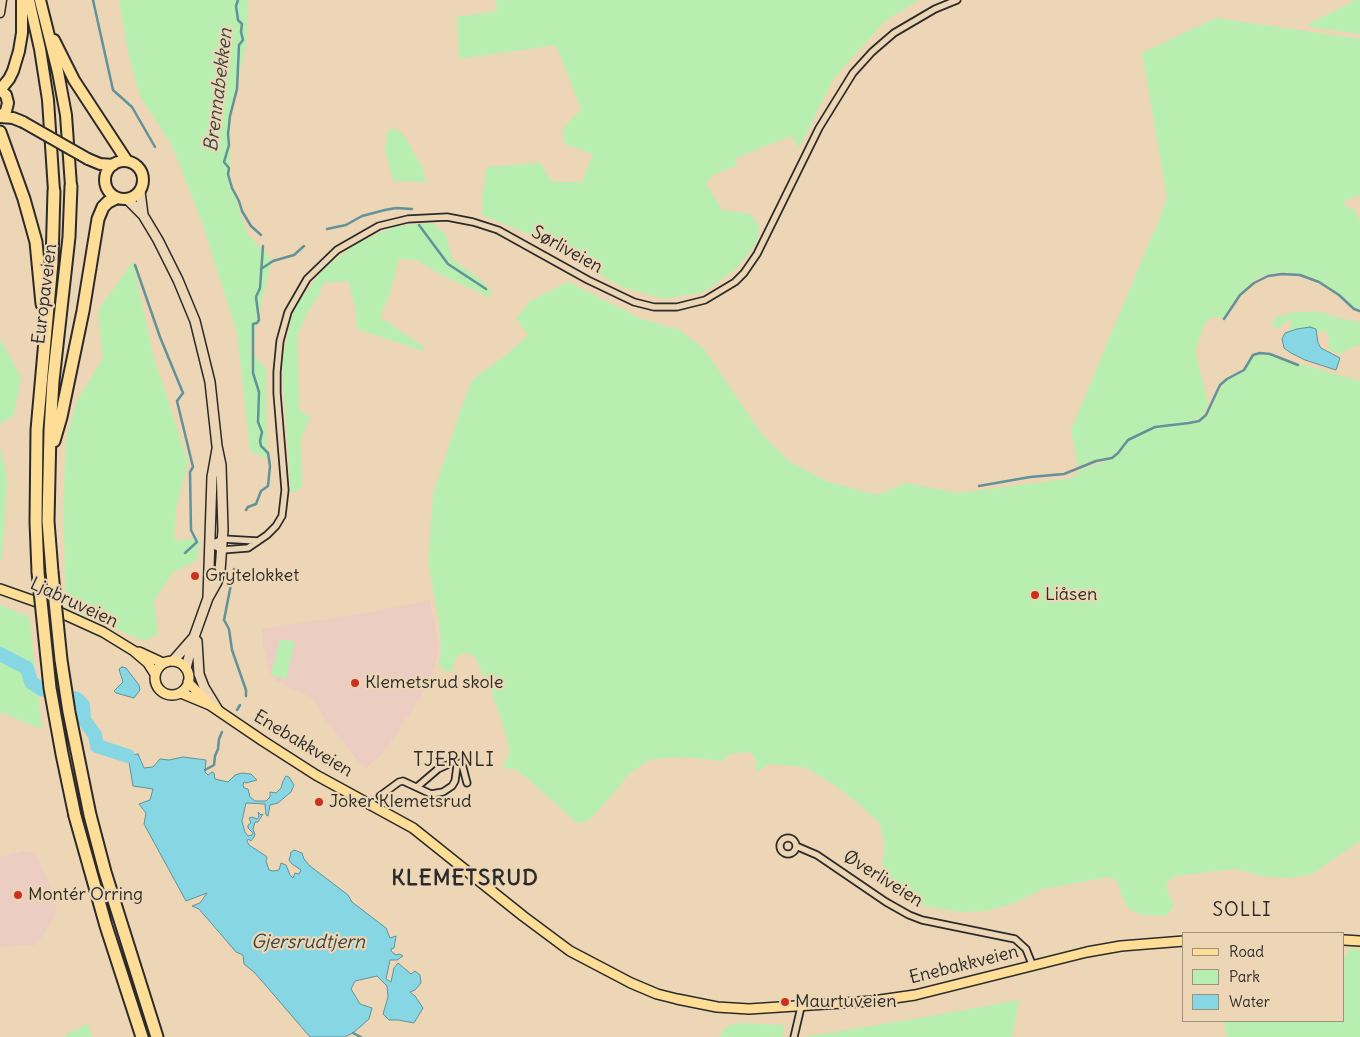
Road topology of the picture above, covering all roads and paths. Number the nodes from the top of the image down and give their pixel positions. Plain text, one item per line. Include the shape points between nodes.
1 (2, 0) edge
2 (22, 0) edge
3 (29, 0) edge
4 (40, 0) edge
5 (957, 0) edge
6 (0, 13) edge
7 (46, 23) junction
8 (0, 90) edge
9 (8, 103) junction
10 (0, 117) edge
11 (22, 121) junction
12 (0, 132) edge
13 (89, 160) junction
14 (127, 161) junction
15 (113, 165) junction
16 (105, 180) junction
17 (71, 186) joint
18 (54, 191) joint
19 (140, 191) junction
20 (121, 198) junction
21 (143, 215) junction
22 (45, 338) junction
23 (217, 446) junction
24 (48, 462) junction
25 (223, 540) junction
26 (258, 541) junction
27 (211, 544) junction
28 (222, 550) junction
29 (0, 589) edge
30 (208, 598) junction
31 (196, 634) junction
32 (134, 651) junction
33 (173, 661) junction
34 (163, 663) junction
35 (186, 668) junction
36 (155, 674) junction
37 (188, 682) junction
38 (181, 693) junction
39 (214, 708) junction
40 (447, 765) dead end
41 (467, 783) dead end
42 (417, 787) junction
43 (380, 796) dead end
44 (796, 846) dead end
45 (1345, 940) edge
46 (1182, 941) edge
47 (1360, 941) edge
48 (1032, 964) junction
49 (802, 1007) junction
50 (142, 1037) edge
51 (157, 1037) edge
52 (794, 1037) edge

1 - 6 street
2 - 8 highway via 19,51 13,71
3 - 18 highway, Europaveien via 48,100
4 - 7 highway
5 - 26 street, Sørliveien via 894,33 853,73 819,128 757,254 735,282 705,300 677,307 654,307 634,302 498,230 447,217 408,219 379,226 337,250 307,280 284,321 277,372 285,497 282,516 276,526
7 - 14 highway via 74,80
7 - 17 highway, Europaveien via 66,115
8 - 9 highway
9 - 10 highway
9 - 11 highway
10 - 11 highway
11 - 13 highway, bridge
12 - 22 highway via 36,242
13 - 15 highway
13 - 16 highway
14 - 15 highway
14 - 19 highway via 142,173
15 - 16 highway via 106,172
16 - 20 highway via 107,189
17 - 24 highway, Europaveien
18 - 22 highway, Europaveien
19 - 20 highway via 135,196
19 - 21 main road
20 - 21 main road
20 - 24 highway via 108,202 98,219 83,311
21 - 23 main road via 178,280 201,339 213,401
22 - 50 highway, Europaveien, bridge via 37,430 36,522 50,688 75,816
23 - 25 main road via 222,465
23 - 27 main road
24 - 51 highway, Europaveien, bridge via 52,572 69,712 90,815 110,889
25 - 26 street
25 - 27 street
25 - 28 main road
26 - 28 street, Sørliveien via 248,548
27 - 28 street
27 - 30 main road
28 - 30 main road via 217,582
29 - 32 main road, Ljabruveien via 92,626
30 - 31 main road
31 - 33 main road
31 - 35 main road
31 - 39 main road via 199,674
32 - 34 main road, Ljabruveien
32 - 36 main road, Ljabruveien
33 - 34 main road
33 - 35 main road
34 - 36 main road
35 - 37 main road
36 - 38 main road, Enebakkveien via 157,687 164,694
37 - 38 main road
37 - 39 main road, Enebakkveien
38 - 39 main road, Enebakkveien
39 - 49 main road, Enebakkveien via 316,774 413,828 557,942 610,973 657,994 696,1004 750,1009
40 - 42 street
41 - 42 street via 460,763 455,781 447,790 431,794
42 - 43 street via 401,781
44 - 48 street, Øverliveien via 817,855 909,916 1015,939 1026,949
45 - 47 main road
46 - 48 main road, Enebakkveien via 1121,946
48 - 49 main road, Enebakkveien via 907,996
49 - 52 street

